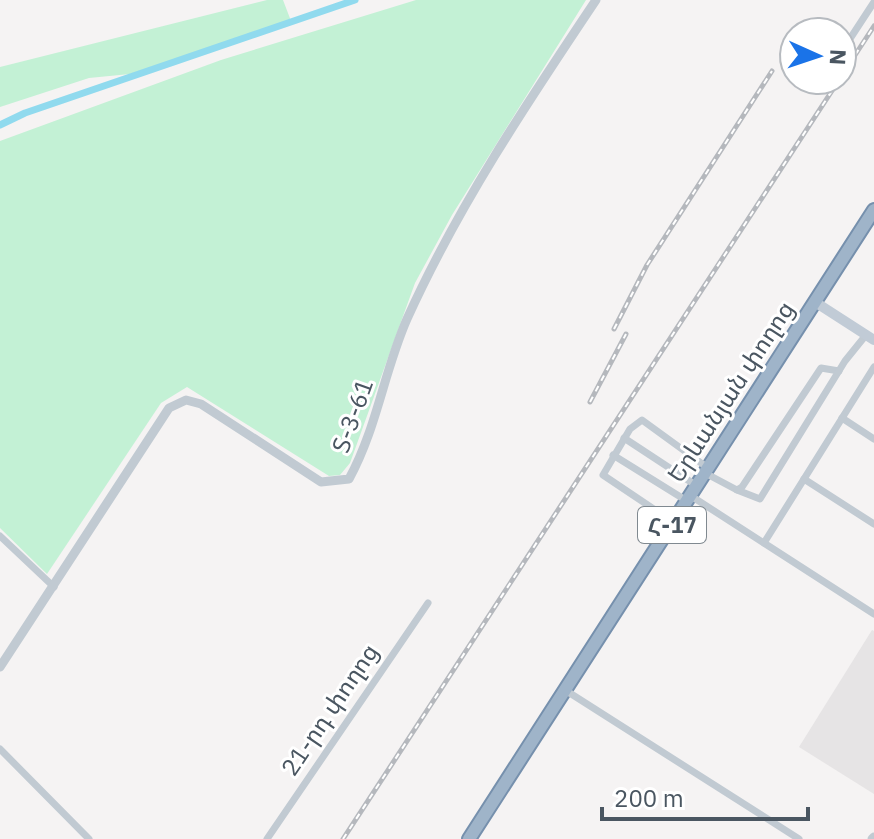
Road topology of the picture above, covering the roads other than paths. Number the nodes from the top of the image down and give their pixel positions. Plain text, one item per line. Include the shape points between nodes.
1 (596, 0) edge
2 (874, 2) edge
3 (858, 26) edge
4 (874, 210) edge
5 (815, 302) junction
6 (870, 337) edge
7 (874, 367) edge
8 (839, 371) junction
9 (842, 418) junction
10 (624, 438) junction
11 (874, 439) edge
12 (613, 455) junction
13 (707, 471) junction
14 (804, 479) junction
15 (737, 490) junction
16 (691, 494) junction
17 (673, 522) junction
18 (874, 524) edge
19 (0, 536) edge
20 (764, 543) junction
21 (54, 587) junction
22 (428, 603) dead end
23 (874, 614) edge
24 (0, 667) edge
25 (565, 690) junction
26 (0, 749) edge
27 (89, 839) edge
28 (267, 839) edge
29 (469, 839) edge
30 (799, 839) edge

1 - 21 street, Տ-3-61 / Տ-3-61 via 482,177 406,321 365,449 349,479 321,482 201,404 186,400 169,408
2 - 3 street
4 - 5 highway, Երևանյան փողոց / Հ-17
5 - 6 main road
5 - 13 highway, Երևանյան փողոց / Հ-17
6 - 8 street
7 - 9 street
8 - 15 street via 821,368
8 - 15 street via 760,499
9 - 11 street
9 - 14 street
10 - 12 street
10 - 13 street via 642,420
10 - 16 street
12 - 16 street
12 - 17 street via 603,475
13 - 15 street
13 - 16 highway, Երևանյան փողոց / Հ-17
14 - 18 street
14 - 20 street
16 - 17 highway, Երևանյան փողոց / Հ-17
16 - 20 street
17 - 25 highway, Երևանյան փողոց / Հ-17
19 - 21 street
20 - 23 street
21 - 24 street, Տ-3-61 / Տ-3-61
22 - 28 street, 21-րդ փողոց
25 - 29 highway, Երևանյան փողոց / Հ-17
25 - 30 street
26 - 27 street

